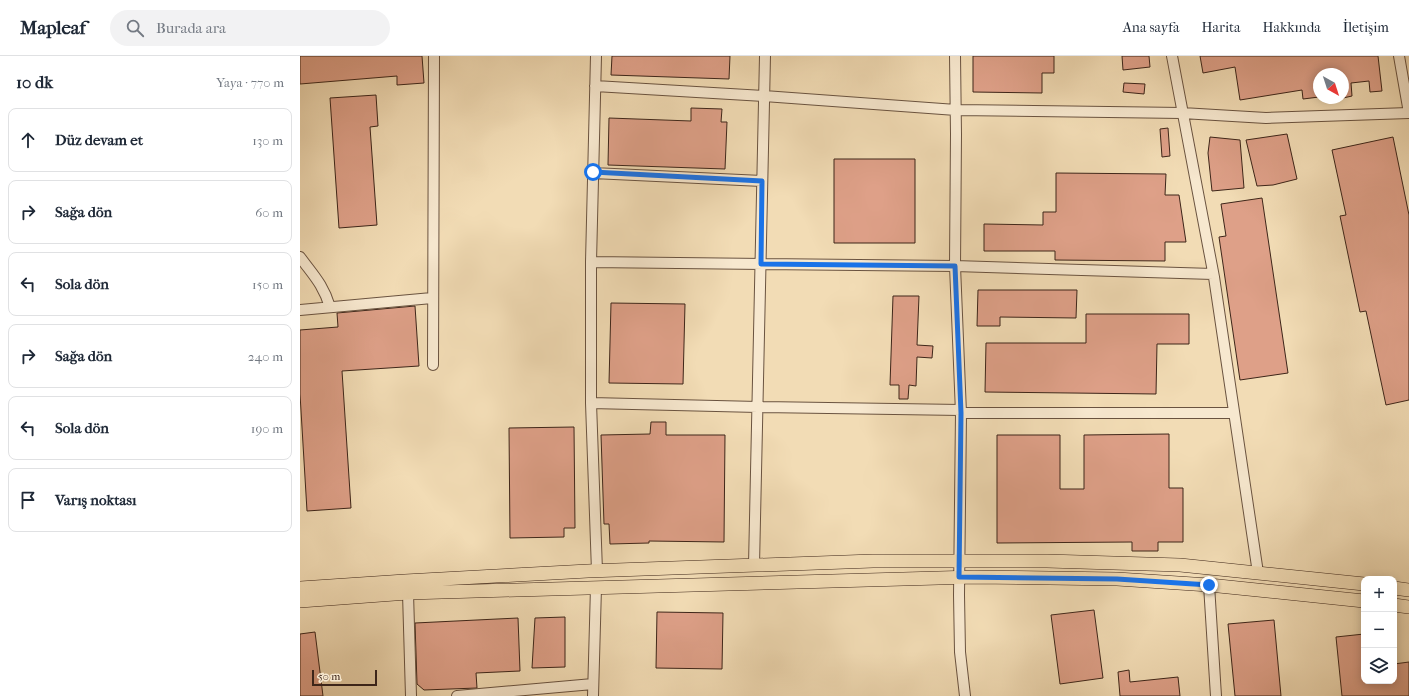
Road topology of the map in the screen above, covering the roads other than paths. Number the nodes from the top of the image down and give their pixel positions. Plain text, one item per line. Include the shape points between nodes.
1 (434, 56) edge
2 (596, 56) edge
3 (765, 56) edge
4 (954, 56) edge
5 (1172, 56) edge
6 (1399, 56) edge
7 (595, 86) junction
8 (764, 96) junction
9 (956, 110) junction
10 (1182, 113) junction
11 (1409, 113) edge
12 (593, 172) junction
13 (762, 181) junction
14 (300, 257) edge
15 (591, 262) junction
16 (761, 264) junction
17 (955, 266) junction
18 (1213, 274) junction
19 (432, 298) junction
20 (330, 307) junction
21 (300, 310) edge
22 (433, 365) dead end
23 (591, 403) junction
24 (758, 407) junction
25 (961, 411) junction
26 (1234, 413) junction
27 (959, 561) junction
28 (754, 565) junction
29 (597, 571) junction
30 (1258, 573) junction
31 (959, 577) junction
32 (1361, 584) edge
33 (1209, 585) junction
34 (596, 587) junction
35 (300, 588) edge
36 (1397, 588) edge
37 (1409, 590) edge
38 (408, 593) junction
39 (300, 601) edge
40 (1361, 601) edge
41 (1397, 605) edge
42 (1409, 606) edge
43 (593, 684) junction
44 (411, 696) edge
45 (457, 696) edge
46 (594, 696) edge
47 (965, 696) edge
48 (1216, 696) edge

1 - 19 street
2 - 7 street
3 - 8 street
4 - 9 street
5 - 10 street
6 - 11 street
7 - 8 street
7 - 12 street
8 - 9 street
8 - 13 street
9 - 10 street
9 - 17 street
10 - 11 street via 1266,118
10 - 18 street
12 - 13 street
12 - 15 street
13 - 16 street
14 - 20 street via 318,280
15 - 16 street
15 - 23 street
16 - 17 street
16 - 24 street
17 - 18 street
17 - 25 street
18 - 26 street
19 - 20 street
19 - 22 street
20 - 21 street
23 - 24 street
23 - 29 street
24 - 25 street
24 - 28 street
25 - 26 street
25 - 27 street
26 - 30 street
27 - 28 main road
27 - 30 main road via 1180,565
27 - 31 street
28 - 29 main road
29 - 35 main road
30 - 32 main road
31 - 33 main road via 1117,579
31 - 34 main road
31 - 47 street via 960,652
33 - 40 main road
33 - 48 street
34 - 38 main road
34 - 43 street
36 - 37 main road
38 - 39 main road
38 - 44 street
41 - 42 main road
43 - 45 street
43 - 46 street

